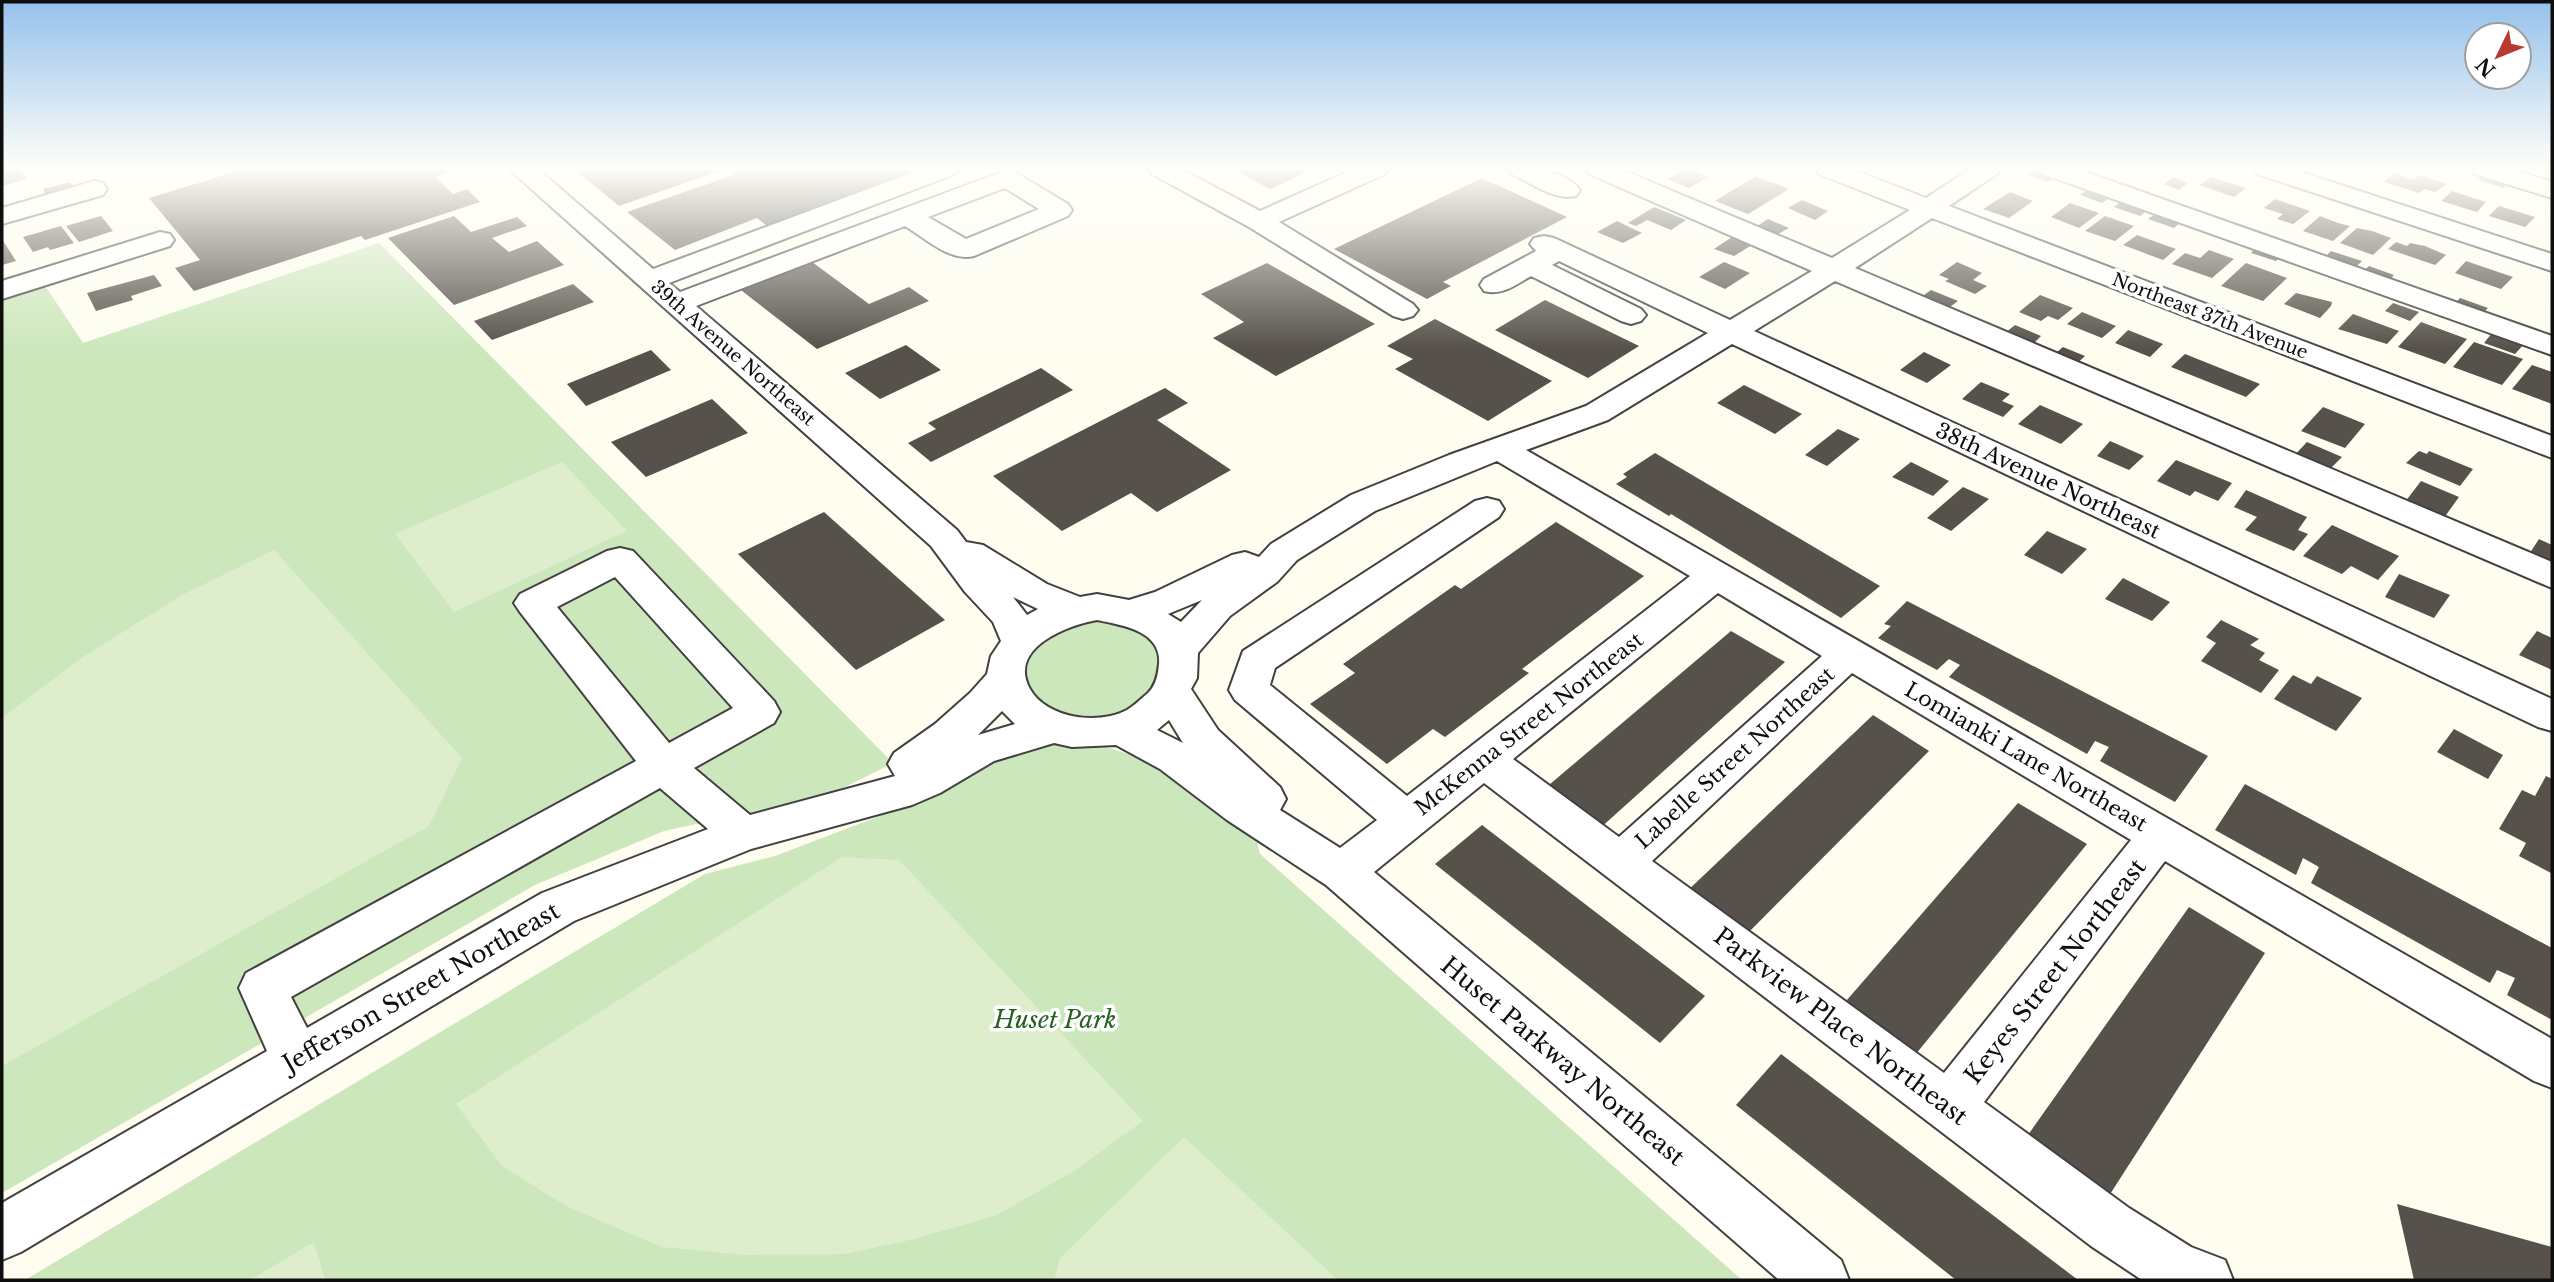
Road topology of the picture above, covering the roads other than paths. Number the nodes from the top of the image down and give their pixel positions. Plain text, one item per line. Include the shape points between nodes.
1 (591, 229) edge
2 (786, 229) edge
3 (874, 229) edge
4 (1272, 229) edge
5 (1739, 229) edge
6 (1900, 229) edge
7 (1982, 229) edge
8 (2221, 229) edge
9 (2448, 229) edge
10 (160, 240) dead end
11 (1544, 253) junction
12 (2552, 263) edge
13 (1831, 268) junction
14 (650, 280) junction
15 (1494, 285) dead end
16 (2, 290) edge
17 (676, 303) junction
18 (1403, 310) dead end
19 (1662, 329) dead end
20 (1732, 333) junction
21 (2552, 346) edge
22 (1499, 448) junction
23 (2552, 448) edge
24 (1487, 509) dead end
25 (944, 538) junction
26 (1284, 552) junction
27 (1716, 575) junction
28 (2552, 576) edge
29 (1076, 610) junction
30 (1134, 612) junction
31 (1020, 640) junction
32 (1179, 649) junction
33 (1850, 653) junction
34 (1006, 678) junction
35 (1172, 692) junction
36 (2552, 716) edge
37 (1053, 728) junction
38 (1119, 728) junction
39 (1483, 760) junction
40 (664, 767) junction
41 (867, 799) junction
42 (1407, 820) junction
43 (743, 834) junction
44 (2160, 835) junction
45 (1301, 845) junction
46 (1621, 862) junction
47 (1342, 872) junction
48 (296, 1059) junction
49 (2552, 1065) edge
50 (1949, 1107) junction
51 (2, 1233) edge
52 (1821, 1280) edge
53 (2205, 1280) edge

1 - 14 street, 39th Avenue Northeast
2 - 14 street
3 - 17 street
4 - 18 street
5 - 13 street
6 - 13 street
7 - 23 street, Northeast 37th Avenue
8 - 21 street
9 - 12 street
10 - 16 street
11 - 15 street
11 - 19 street
11 - 20 street, 38th Avenue Northeast
13 - 20 street
13 - 28 street
14 - 17 street, 39th Avenue Northeast
17 - 25 street, 39th Avenue Northeast
20 - 22 street via 1597,413
20 - 36 street, 38th Avenue Northeast
22 - 26 street via 1363,503
22 - 27 street, Lomianki Lane Northeast
24 - 42 street via 1257,661 1249,690
25 - 29 street, 39th Avenue Northeast via 1034,593
25 - 31 street, 39th Avenue Northeast via 1009,616
26 - 30 street via 1247,563
26 - 32 street via 1264,573 1217,607
27 - 33 street, Lomianki Lane Northeast
27 - 39 street, McKenna Street Northeast
29 - 30 street via 1097,607
29 - 31 street via 1055,616
30 - 32 street via 1167,631
31 - 34 street
32 - 35 street via 1180,676
33 - 44 street, Lomianki Lane Northeast
33 - 46 street, Labelle Street Northeast
34 - 37 street via 1012,699 1029,716
34 - 41 street, Jefferson Street Northeast via 976,715
35 - 38 street via 1141,720
35 - 45 street, Huset Parkway Northeast via 1203,741 1262,795
37 - 38 street via 1074,733
37 - 41 street, Jefferson Street Northeast via 980,750 925,781
38 - 45 street, Huset Parkway Northeast via 1175,758
39 - 42 street, McKenna Street Northeast
39 - 46 street, Parkview Place Northeast
40 - 40 street via 533,603 620,560 760,712
40 - 43 street
40 - 48 street via 263,988
41 - 43 street, Jefferson Street Northeast
42 - 47 street, McKenna Street Northeast
43 - 48 street, Jefferson Street Northeast via 558,907
44 - 49 street, Lomianki Lane Northeast
44 - 50 street, Keyes Street Northeast
45 - 47 street, Huset Parkway Northeast
46 - 50 street, Parkview Place Northeast
47 - 52 street, Huset Parkway Northeast
48 - 51 street, Jefferson Street Northeast
50 - 53 street, Parkview Place Northeast via 2110,1227 2177,1271

